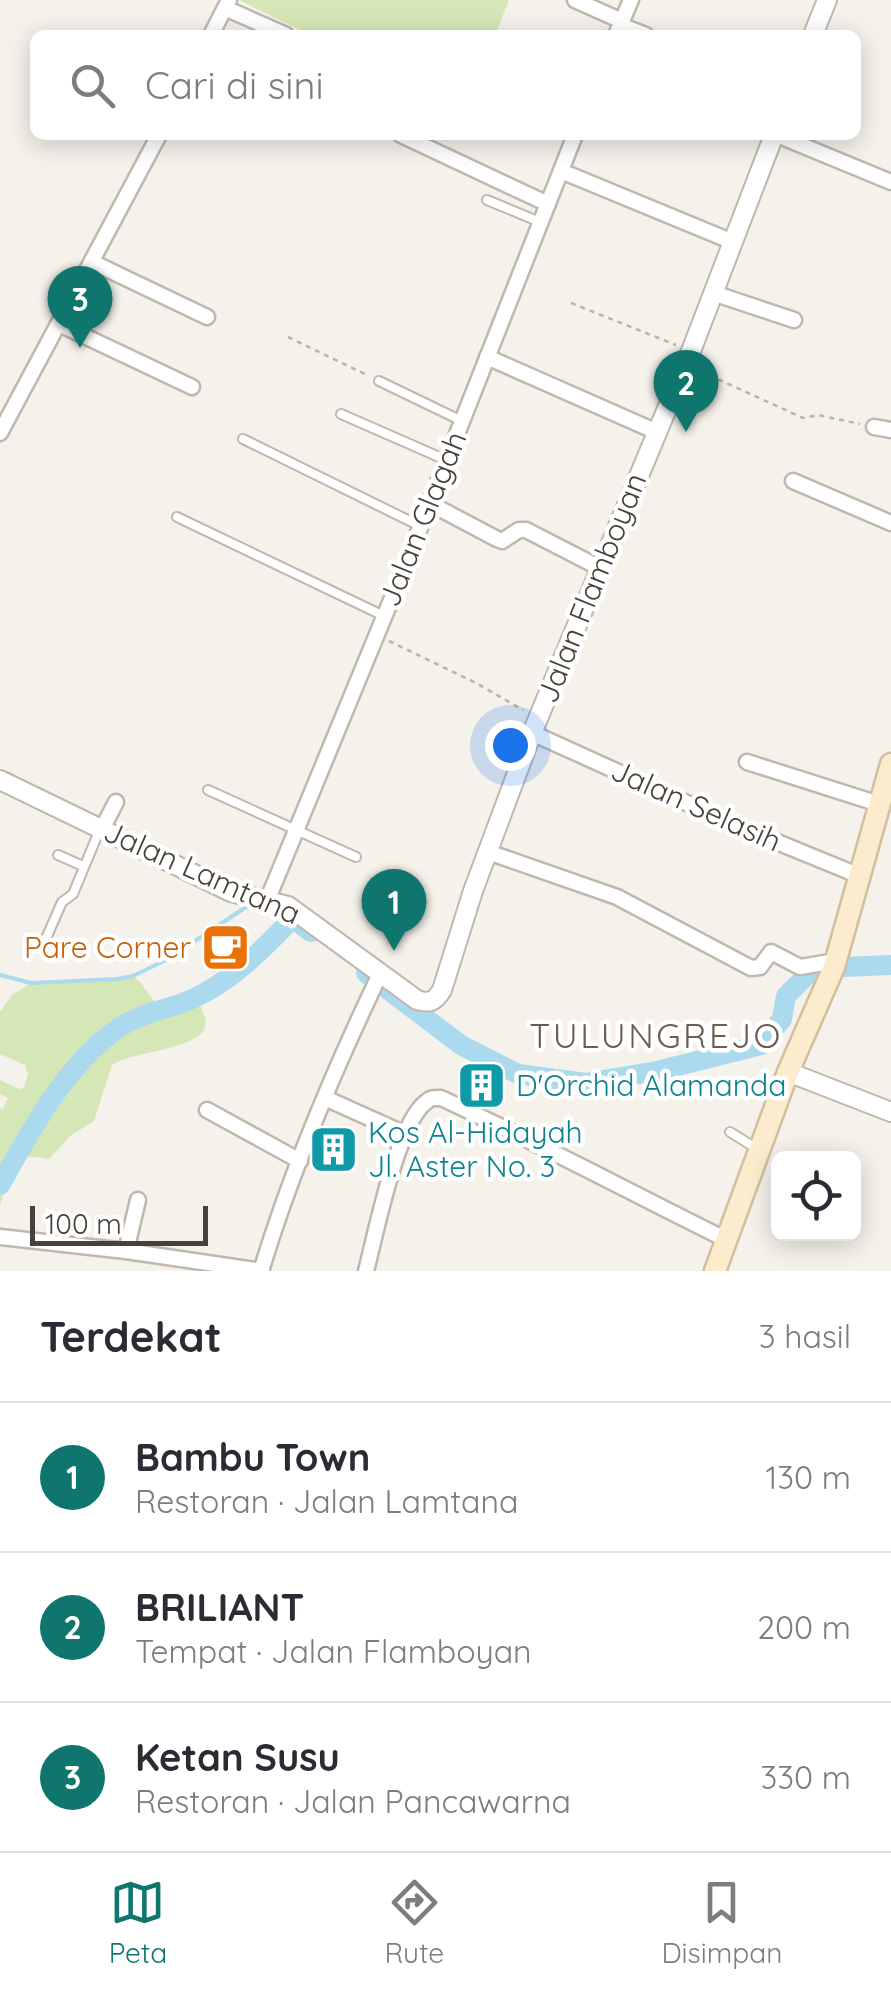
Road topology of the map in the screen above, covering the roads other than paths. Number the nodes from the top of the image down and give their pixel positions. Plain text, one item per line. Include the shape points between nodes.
1 (575, 0) edge
2 (630, 0) edge
3 (826, 0) edge
4 (227, 4) edge
5 (619, 27) edge
6 (214, 30) edge
7 (276, 30) edge
8 (815, 30) edge
9 (156, 140) edge
10 (412, 140) edge
11 (574, 140) edge
12 (774, 140) edge
13 (788, 140) edge
14 (561, 171) junction
15 (891, 182) edge
16 (487, 200) dead end
17 (548, 204) junction
18 (540, 222) junction
19 (733, 242) junction
20 (92, 262) junction
21 (713, 294) junction
22 (207, 317) dead end
23 (794, 320) dead end
24 (59, 324) junction
25 (487, 357) junction
26 (380, 381) road end
27 (192, 387) dead end
28 (342, 414) dead end
29 (462, 420) junction
30 (874, 427) road end
31 (891, 430) edge
32 (656, 432) junction
33 (0, 433) edge
34 (243, 439) dead end
35 (446, 460) junction
36 (793, 482) dead end
37 (430, 503) junction
38 (177, 517) dead end
39 (891, 524) edge
40 (420, 526) junction
41 (600, 568) junction
42 (384, 616) junction
43 (535, 726) junction
44 (746, 762) dead end
45 (891, 764) edge
46 (0, 780) edge
47 (208, 790) dead end
48 (116, 802) dead end
49 (879, 804) junction
50 (101, 829) junction
51 (296, 830) junction
52 (488, 852) junction
53 (58, 856) dead end
54 (356, 857) dead end
55 (83, 866) junction
56 (860, 876) junction
57 (267, 901) junction
58 (44, 943) dead end
59 (834, 968) junction
60 (376, 982) junction
61 (442, 990) joint
62 (788, 1072) junction
63 (325, 1098) junction
64 (207, 1110) dead end
65 (891, 1112) edge
66 (730, 1132) dead end
67 (405, 1134) junction
68 (759, 1150) junction
69 (300, 1160) junction
70 (138, 1200) dead end
71 (0, 1237) edge
72 (727, 1240) junction
73 (126, 1251) junction
74 (262, 1271) edge
75 (366, 1271) edge
76 (715, 1271) edge

1 - 5 street
2 - 5 street
3 - 8 street
4 - 6 street
4 - 7 street
9 - 20 street
10 - 17 street
11 - 14 street, Jalan Glagah
12 - 19 street, Jalan Flamboyan
13 - 15 street
14 - 17 street, Jalan Glagah
14 - 19 street
16 - 18 lane
17 - 18 street, Jalan Glagah
18 - 25 street, Jalan Glagah
19 - 21 street, Jalan Flamboyan
20 - 22 street
20 - 24 street
21 - 23 street
21 - 32 street, Jalan Flamboyan
24 - 27 street
24 - 33 street
25 - 29 street, Jalan Glagah
25 - 32 street
26 - 29 lane
28 - 35 lane
29 - 35 street, Jalan Glagah
30 - 31 street
32 - 41 street, Jalan Flamboyan
34 - 40 lane
35 - 37 street, Jalan Glagah
36 - 39 street
37 - 40 street, Jalan Glagah
37 - 41 street via 502,541 526,530
38 - 42 lane
40 - 42 street, Jalan Glagah
41 - 43 street, Jalan Flamboyan
42 - 51 street, Jalan Glagah
43 - 52 street, Jalan Flamboyan
43 - 56 street, Jalan Selasih via 733,824
44 - 49 street
45 - 49 main road
46 - 50 street, Jalan Lamtana
47 - 51 lane
48 - 50 street
49 - 56 main road
50 - 55 lane
50 - 57 street, Jalan Lamtana via 231,892
51 - 54 lane
51 - 57 street, Jalan Glagah
52 - 59 street via 617,898 751,968 760,967 770,952 800,967
52 - 61 street, Jalan Flamboyan
53 - 55 lane
55 - 58 lane
56 - 59 main road
57 - 60 street, Jalan Lamtana via 288,906
59 - 62 main road
60 - 61 street, Jalan Lamtana via 426,1003
60 - 63 street
62 - 65 street
62 - 68 main road
63 - 67 street
63 - 69 street
64 - 69 street
66 - 68 lane
67 - 72 street via 425,1102 441,1098
67 - 75 street
68 - 72 main road
69 - 74 street
70 - 73 street
71 - 73 street
72 - 76 main road
73 - 74 street

